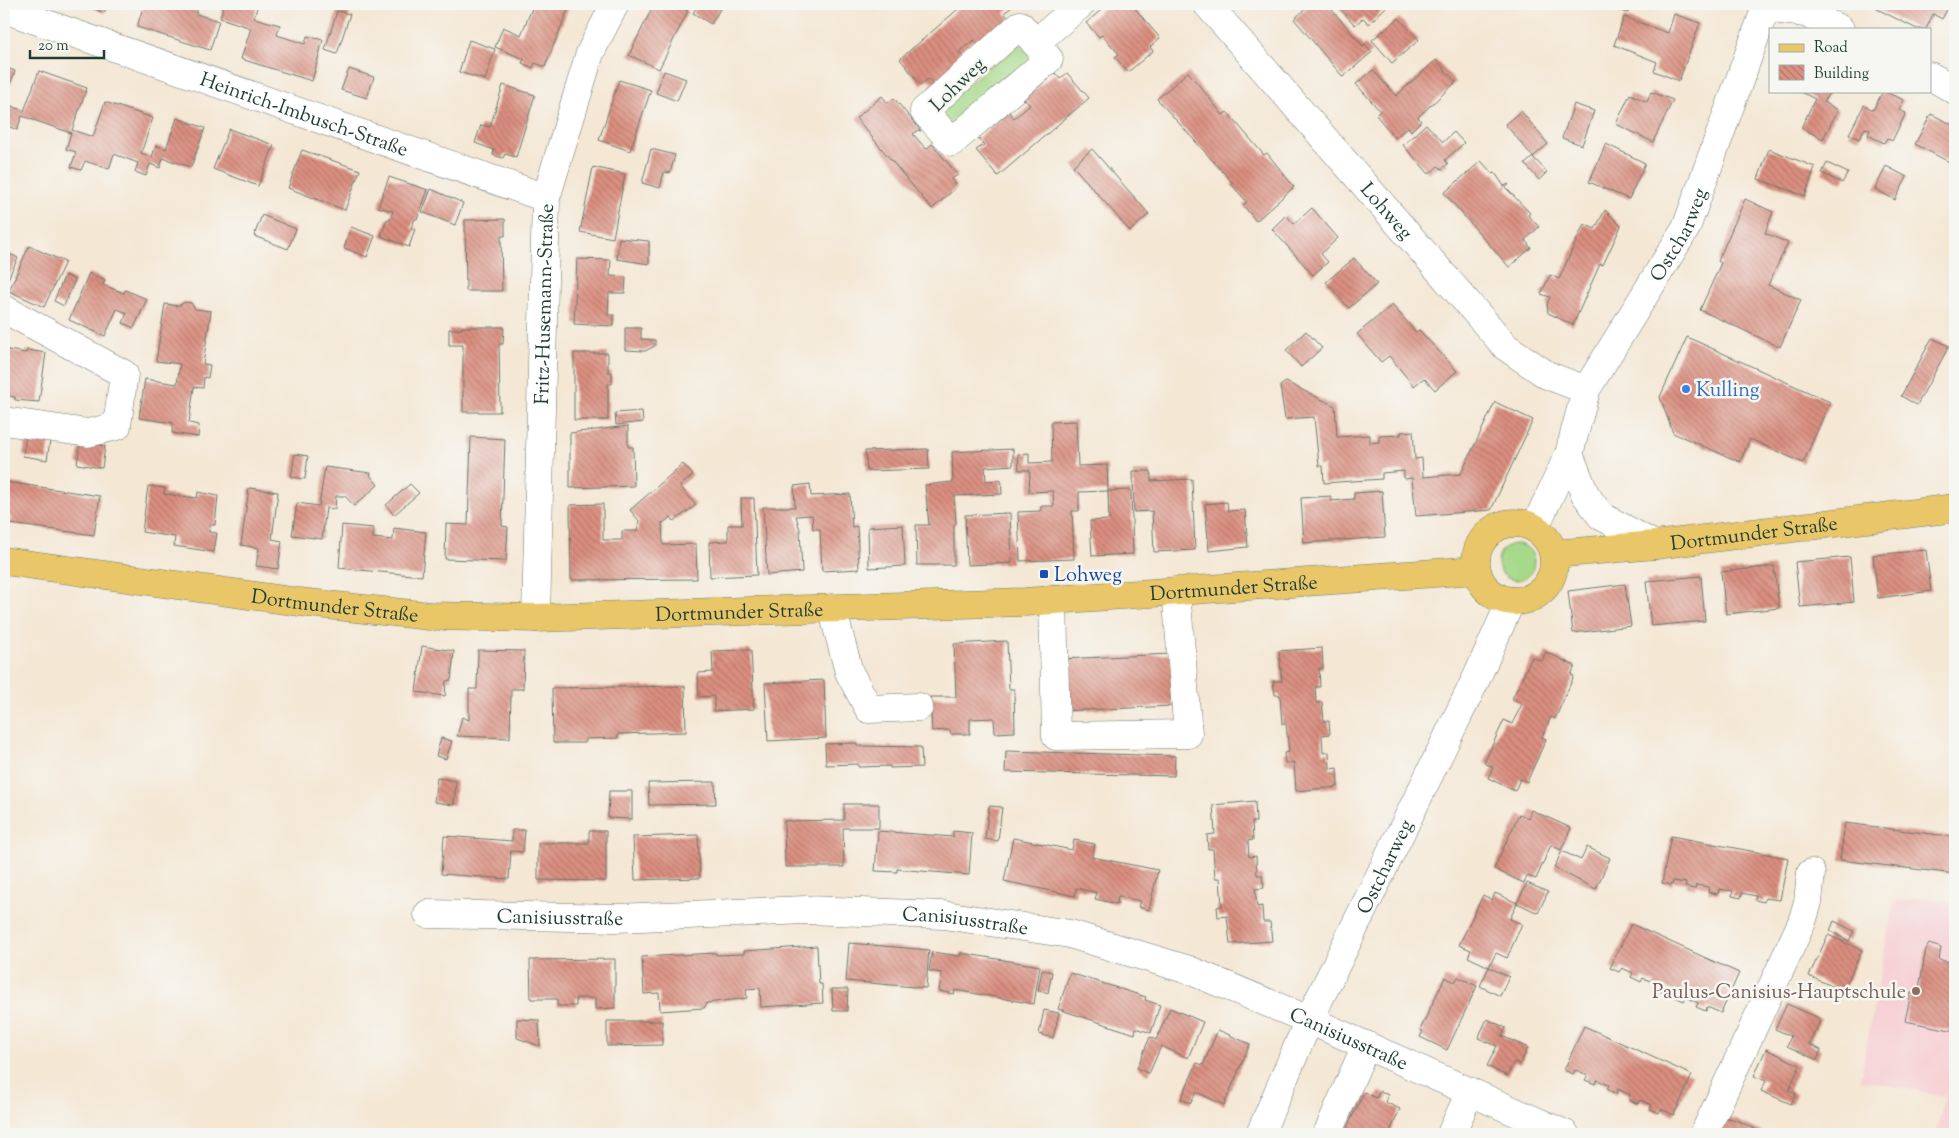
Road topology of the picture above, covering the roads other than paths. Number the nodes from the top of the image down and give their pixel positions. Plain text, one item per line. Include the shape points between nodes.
1 (615, 4) edge
2 (1081, 4) edge
3 (1207, 4) edge
4 (1767, 6) edge
5 (4, 9) edge
6 (1838, 28) edge
7 (1035, 43) dead end
8 (1932, 77) edge
9 (1955, 90) edge
10 (546, 198) junction
11 (4, 309) edge
12 (1586, 390) junction
13 (4, 421) edge
14 (1569, 454) junction
15 (1955, 508) edge
16 (1535, 527) junction
17 (1654, 545) junction
18 (1554, 554) junction
19 (4, 560) edge
20 (1477, 570) junction
21 (1176, 591) junction
22 (1053, 600) junction
23 (1511, 601) junction
24 (832, 608) junction
25 (536, 618) junction
26 (918, 708) dead end
27 (1811, 873) dead end
28 (428, 914) dead end
29 (1310, 1020) junction
30 (1366, 1045) junction
31 (1470, 1092) junction
32 (1260, 1134) edge
33 (1327, 1134) edge
34 (1450, 1134) edge
35 (1565, 1134) edge
36 (1704, 1134) edge

1 - 10 street, Fritz-Husemann-Straße via 590,53
2 - 7 street
3 - 12 street, Lohweg via 1506,347 1546,375
4 - 6 street via 1805,13
4 - 12 street, Ostcharweg via 1686,228
5 - 10 street, Heinrich-Imbusch-Straße
8 - 9 street
10 - 25 street, Fritz-Husemann-Straße
11 - 13 street via 124,374 117,426 88,433
12 - 14 street, Ostcharweg
14 - 16 street, Ostcharweg
14 - 17 street via 1584,494 1601,516
15 - 17 main road, Dortmunder Straße
16 - 18 main road via 1547,539
16 - 20 main road via 1513,522 1492,530 1478,548
17 - 18 main road, Dortmunder Straße
18 - 23 main road via 1551,578 1545,588 1535,596
19 - 25 main road, Dortmunder Straße via 299,602 430,616
20 - 21 main road, Dortmunder Straße
20 - 23 main road via 1480,580 1493,594
21 - 22 main road, Dortmunder Straße
21 - 22 street via 1188,734 1056,736
22 - 24 main road, Dortmunder Straße
23 - 29 street, Ostcharweg
24 - 25 main road, Dortmunder Straße
24 - 26 street via 849,672 869,708
27 - 36 street via 1802,922
28 - 29 street, Canisiusstraße via 617,918 806,910 944,914 1070,934 1188,970
29 - 30 street, Canisiusstraße
29 - 32 street, Ostcharweg
30 - 31 street, Canisiusstraße
30 - 33 street
31 - 34 street
31 - 35 street, Canisiusstraße

